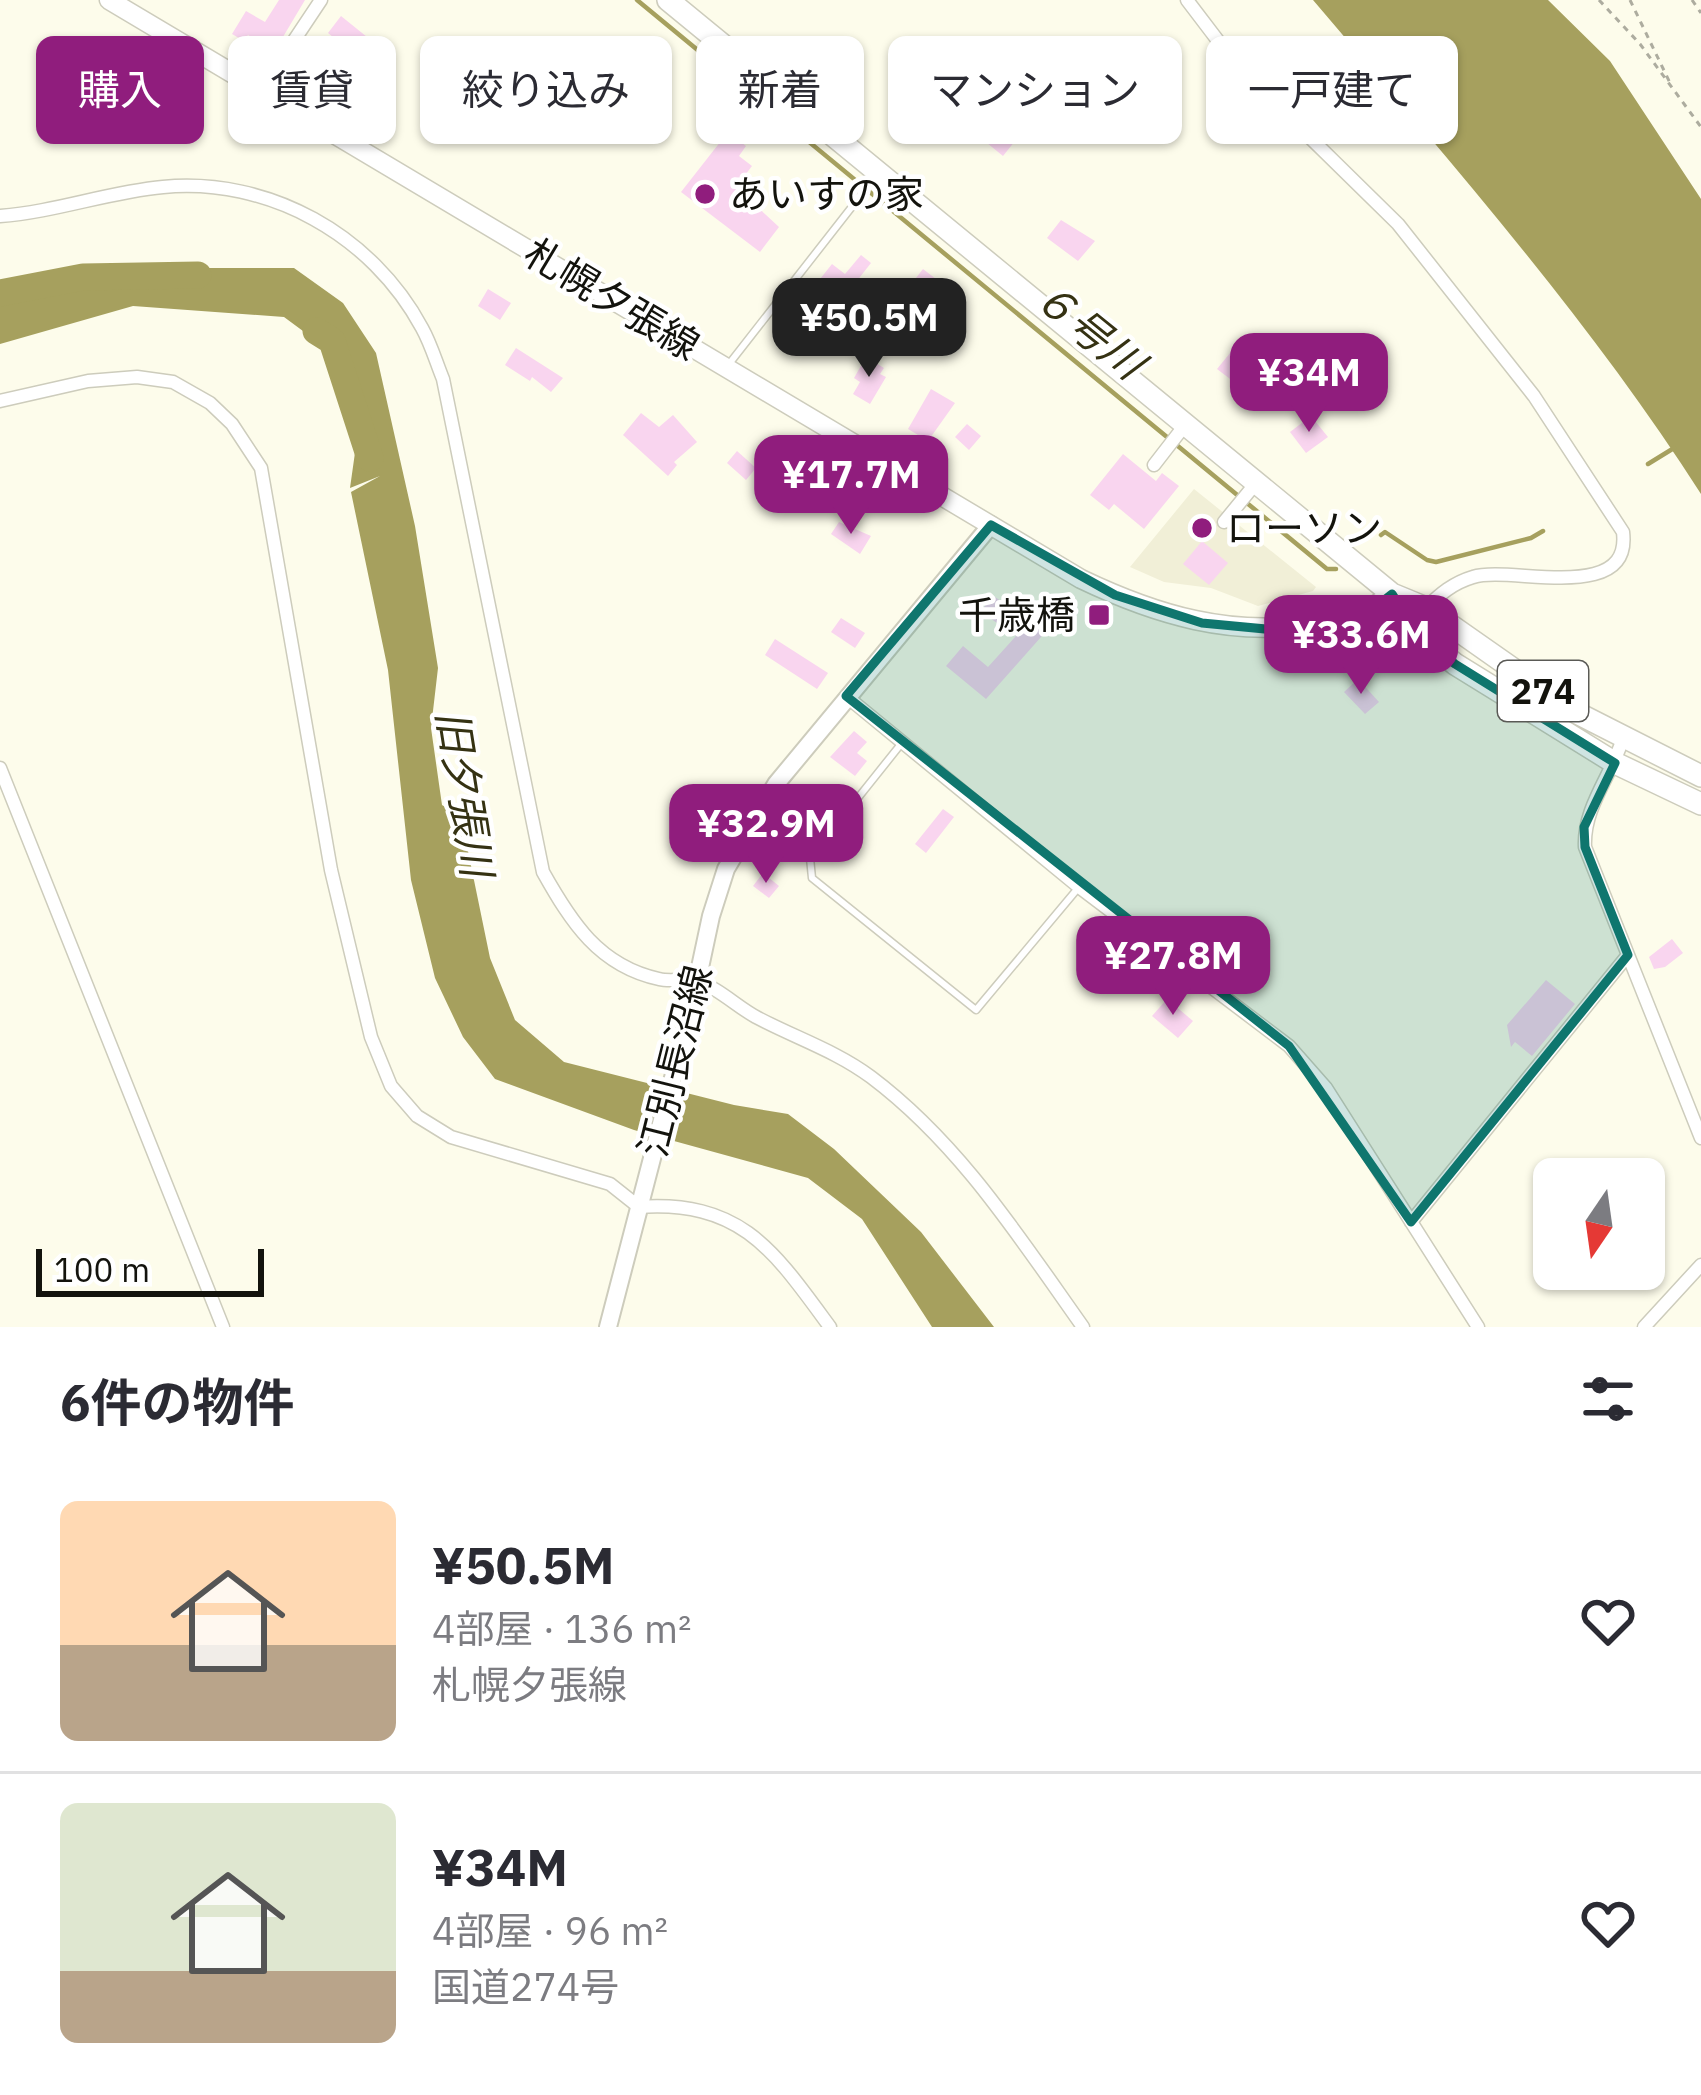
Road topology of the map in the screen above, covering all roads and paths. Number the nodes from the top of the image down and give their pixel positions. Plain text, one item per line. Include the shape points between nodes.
1 (109, 0) edge
2 (321, 0) edge
3 (668, 0) edge
4 (1187, 0) edge
5 (1599, 0) edge
6 (1630, 0) edge
7 (1692, 0) edge
8 (1701, 14) edge
9 (297, 36) edge
10 (228, 70) edge
11 (1675, 92) junction
12 (1701, 127) edge
13 (352, 144) edge
14 (875, 177) junction
15 (0, 216) edge
16 (726, 367) junction
17 (0, 401) edge
18 (1182, 429) junction
19 (1154, 465) dead end
20 (1253, 487) junction
21 (1223, 522) dead end
22 (991, 525) junction
23 (1392, 594) junction
24 (1426, 608) junction
25 (846, 696) junction
26 (1623, 738) junction
27 (902, 742) junction
28 (1615, 764) junction
29 (0, 768) edge
30 (1701, 776) edge
31 (1701, 803) edge
32 (1079, 887) junction
33 (1628, 955) junction
34 (697, 981) junction
35 (1701, 1138) edge
36 (639, 1207) junction
37 (1411, 1222) junction
38 (1701, 1265) edge
39 (223, 1327) edge
40 (608, 1327) edge
41 (830, 1327) edge
42 (1083, 1327) edge
43 (1478, 1327) edge
44 (1644, 1327) edge

1 - 10 main road, 札幌夕張線
2 - 9 street
3 - 14 highway, 274
4 - 24 street via 1238,67 1398,224 1534,396 1623,532 1618,558 1600,572 1474,577
5 - 11 path
6 - 11 path
7 - 8 path
11 - 12 path
13 - 16 main road, 札幌夕張線
14 - 16 lane
14 - 18 highway, 274
15 - 34 street via 165,187 215,188 304,213 356,245 393,284 443,379 543,872 573,926 614,964 660,980
16 - 22 main road, 札幌夕張線
17 - 36 street via 137,377 173,382 232,424 261,468 331,870 371,1037 391,1086 417,1116 451,1137 610,1184
18 - 19 street
18 - 20 highway, 274
20 - 21 street
20 - 23 highway, 274
22 - 23 main road, 札幌夕張線 via 1115,596 1202,623 1276,630 1368,613
22 - 25 main road, 江別長沼線
23 - 24 highway, 274
23 - 28 highway, 274 via 1414,632 1455,664
24 - 26 highway, 274
25 - 27 street
25 - 34 main road, 江別長沼線 via 776,784 726,869
26 - 28 street
26 - 30 highway, 274
27 - 32 street
27 - 32 lane via 810,858 812,878 976,1010
28 - 31 highway, 274
28 - 33 street via 1584,827 1585,847
29 - 39 street
32 - 37 street via 1289,1046 1326,1088
33 - 35 street
33 - 37 street
34 - 36 main road, 江別長沼線
34 - 42 street via 869,1076 928,1125 975,1176
36 - 40 main road, 江別長沼線
36 - 41 street via 716,1213 764,1245
37 - 43 street
38 - 44 street

